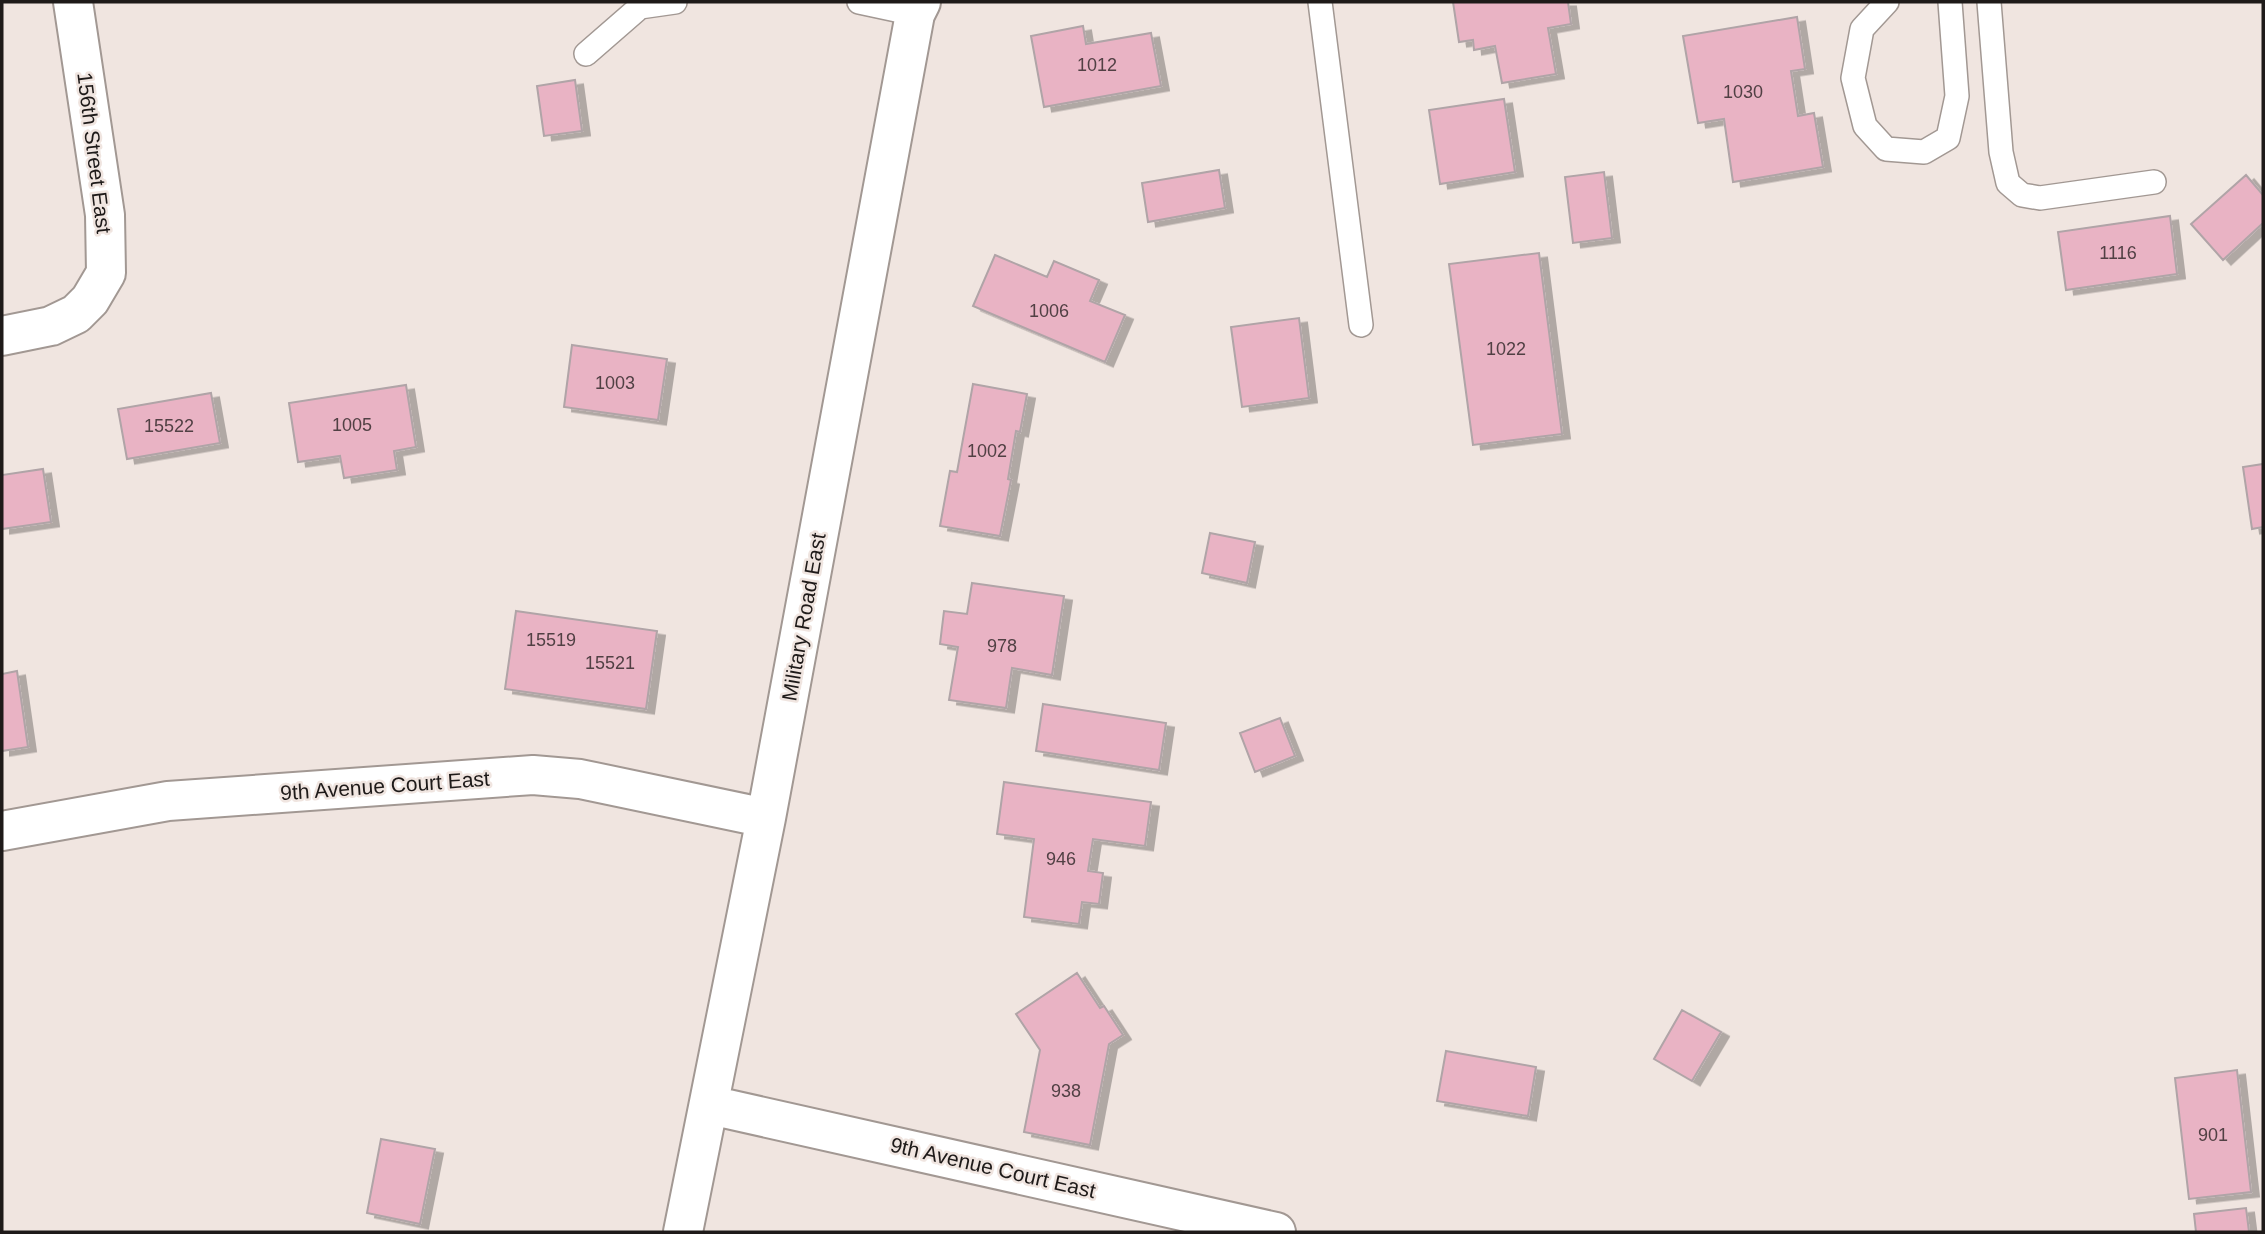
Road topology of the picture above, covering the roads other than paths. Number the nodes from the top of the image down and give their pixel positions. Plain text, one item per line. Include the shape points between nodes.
1 (73, 2) edge
2 (675, 2) edge
3 (859, 2) edge
4 (1320, 2) edge
5 (1887, 2) edge
6 (1950, 2) edge
7 (1989, 2) edge
8 (918, 8) edge
9 (586, 54) dead end
10 (2154, 182) dead end
11 (1361, 325) dead end
12 (2, 337) edge
13 (766, 818) junction
14 (2, 831) edge
15 (710, 1105) junction
16 (684, 1232) edge
17 (1276, 1232) edge

1 - 12 street, 156th Street East via 104,215 106,274 76,314 51,326
2 - 9 lane via 640,7
3 - 8 lane
4 - 11 lane
5 - 6 lane via 1862,29 1853,78 1865,126 1886,149 1924,152 1948,138 1958,96
7 - 10 lane via 2001,152 2008,183 2022,195 2040,198
8 - 13 street, Military Road East
13 - 14 street, 9th Avenue Court East via 580,779 533,775 168,801
13 - 15 street, Military Road East
15 - 16 street, Military Road East
15 - 17 street, 9th Avenue Court East

